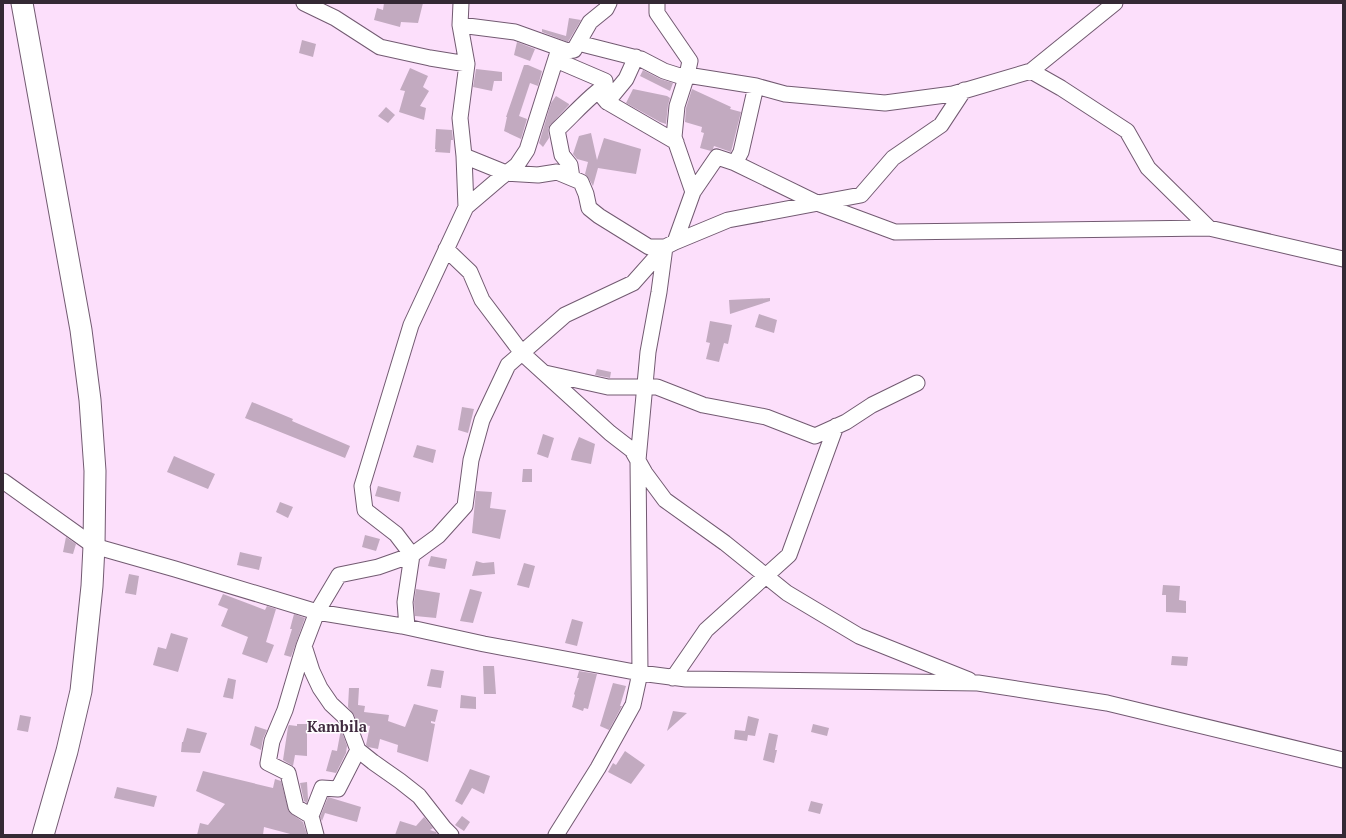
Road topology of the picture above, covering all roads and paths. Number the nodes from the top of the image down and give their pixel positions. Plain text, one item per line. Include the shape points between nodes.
1 (22, 3) edge
2 (304, 3) edge
3 (461, 3) edge
4 (609, 3) edge
5 (656, 3) edge
6 (1115, 3) edge
7 (460, 25) junction
8 (573, 47) junction
9 (636, 57) junction
10 (556, 60) junction
11 (467, 64) junction
12 (1031, 71) junction
13 (687, 76) junction
14 (756, 86) junction
15 (964, 90) junction
16 (607, 102) junction
17 (676, 142) junction
18 (464, 156) junction
19 (735, 163) junction
20 (506, 173) junction
21 (572, 178) junction
22 (693, 192) junction
23 (817, 203) junction
24 (466, 207) junction
25 (1209, 228) junction
26 (670, 245) junction
27 (446, 249) junction
28 (1343, 259) edge
29 (522, 353) junction
30 (544, 373) junction
31 (917, 383) dead end
32 (645, 387) junction
33 (836, 426) junction
34 (638, 460) junction
35 (3, 481) edge
36 (94, 546) junction
37 (412, 555) junction
38 (766, 577) junction
39 (317, 612) junction
40 (407, 627) junction
41 (304, 646) junction
42 (640, 673) junction
43 (673, 678) junction
44 (978, 683) junction
45 (358, 750) junction
46 (1343, 760) edge
47 (311, 816) junction
48 (43, 835) edge
49 (316, 835) edge
50 (451, 835) edge
51 (556, 835) edge

1 - 36 highway via 81,330 90,400 95,471
2 - 11 street via 335,18 380,47
3 - 7 street
4 - 8 street via 606,9 590,22
5 - 13 street via 657,13 690,61
6 - 12 street
7 - 8 street via 515,32
7 - 11 street
8 - 9 street
8 - 10 street via 558,52
9 - 13 street via 664,71
9 - 16 street via 626,80
10 - 16 street via 605,81
10 - 20 street via 527,150 517,165
11 - 18 street via 460,118
12 - 15 street
12 - 25 street via 1127,131 1148,168
13 - 14 street
13 - 17 street via 677,106 674,137
14 - 15 street via 785,94 885,103 953,94
14 - 19 street via 741,152
15 - 23 street via 940,125 893,158 861,195
16 - 17 street
16 - 21 street via 598,91 557,130 562,155 570,165
17 - 22 street
18 - 20 street
18 - 24 street
19 - 22 street via 717,157
19 - 23 street
20 - 21 street via 538,175 557,172
20 - 24 street
21 - 26 street via 581,182 589,208 599,216 649,247
22 - 26 street
23 - 25 street via 895,232
23 - 26 street via 728,220
24 - 27 street
25 - 28 street
26 - 29 street via 633,283 564,315
26 - 32 street via 648,352
27 - 29 street via 470,272 482,300
27 - 37 street via 411,325 362,486 365,510 396,534
29 - 30 street
29 - 37 street via 508,365 482,420 470,460 465,506 438,536
30 - 32 street via 608,387
30 - 34 street via 632,450
31 - 33 street
32 - 33 street via 657,387 703,405 766,417 815,436
32 - 34 street
33 - 38 street via 789,555
34 - 38 street via 665,500 725,543
34 - 42 street
35 - 36 street
36 - 39 street
36 - 48 highway via 81,691
37 - 39 street via 378,567 339,575
37 - 40 street via 405,602
38 - 43 street via 706,630
38 - 44 street via 787,593 859,636
39 - 40 street
39 - 41 street
40 - 42 street
41 - 45 street via 320,688 331,704 346,718
41 - 47 street via 285,710 272,741 268,763 288,773 296,807
42 - 43 street
42 - 51 street via 633,705
43 - 44 street
44 - 46 street via 1107,703
45 - 47 street via 338,789 322,788
45 - 50 street via 418,796
47 - 49 street

